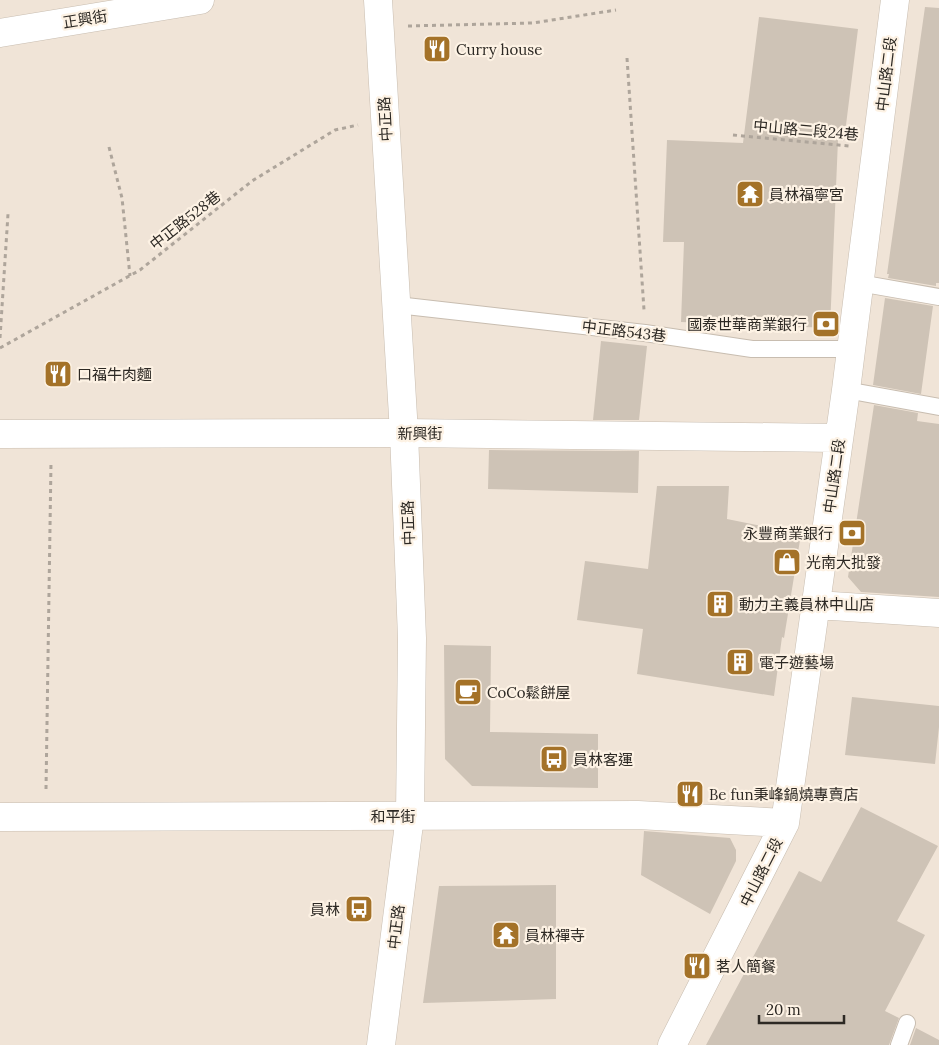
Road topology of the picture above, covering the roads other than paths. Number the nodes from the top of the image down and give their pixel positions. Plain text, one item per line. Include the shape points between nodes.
1 (200, 0) edge
2 (895, 0) edge
3 (379, 13) edge
4 (0, 33) edge
5 (860, 283) junction
6 (939, 297) edge
7 (397, 305) junction
8 (851, 349) junction
9 (846, 390) junction
10 (939, 407) edge
11 (404, 433) junction
12 (0, 434) edge
13 (839, 438) junction
14 (817, 605) junction
15 (939, 613) edge
16 (410, 816) junction
17 (0, 817) edge
18 (785, 823) junction
19 (908, 1023) dead end
20 (381, 1045) edge
21 (672, 1045) edge
22 (899, 1045) edge

1 - 4 street, 正興街
2 - 5 street, 中山路二段
3 - 7 street, 中正路
5 - 6 lane
5 - 8 street, 中山路二段
7 - 8 lane, 中正路543巷 via 645,333 752,349
7 - 11 street, 中正路
8 - 9 street, 中山路二段
9 - 10 lane
9 - 13 street, 中山路二段
11 - 12 street, 新興街
11 - 13 street, 新興街
11 - 16 street, 中正路 via 412,638
13 - 14 street, 中山路二段
14 - 15 street
14 - 18 street, 中山路二段
16 - 17 street, 和平街
16 - 18 street, 和平街 via 638,815
16 - 20 street, 中正路
18 - 21 street, 中山路二段
19 - 22 lane

